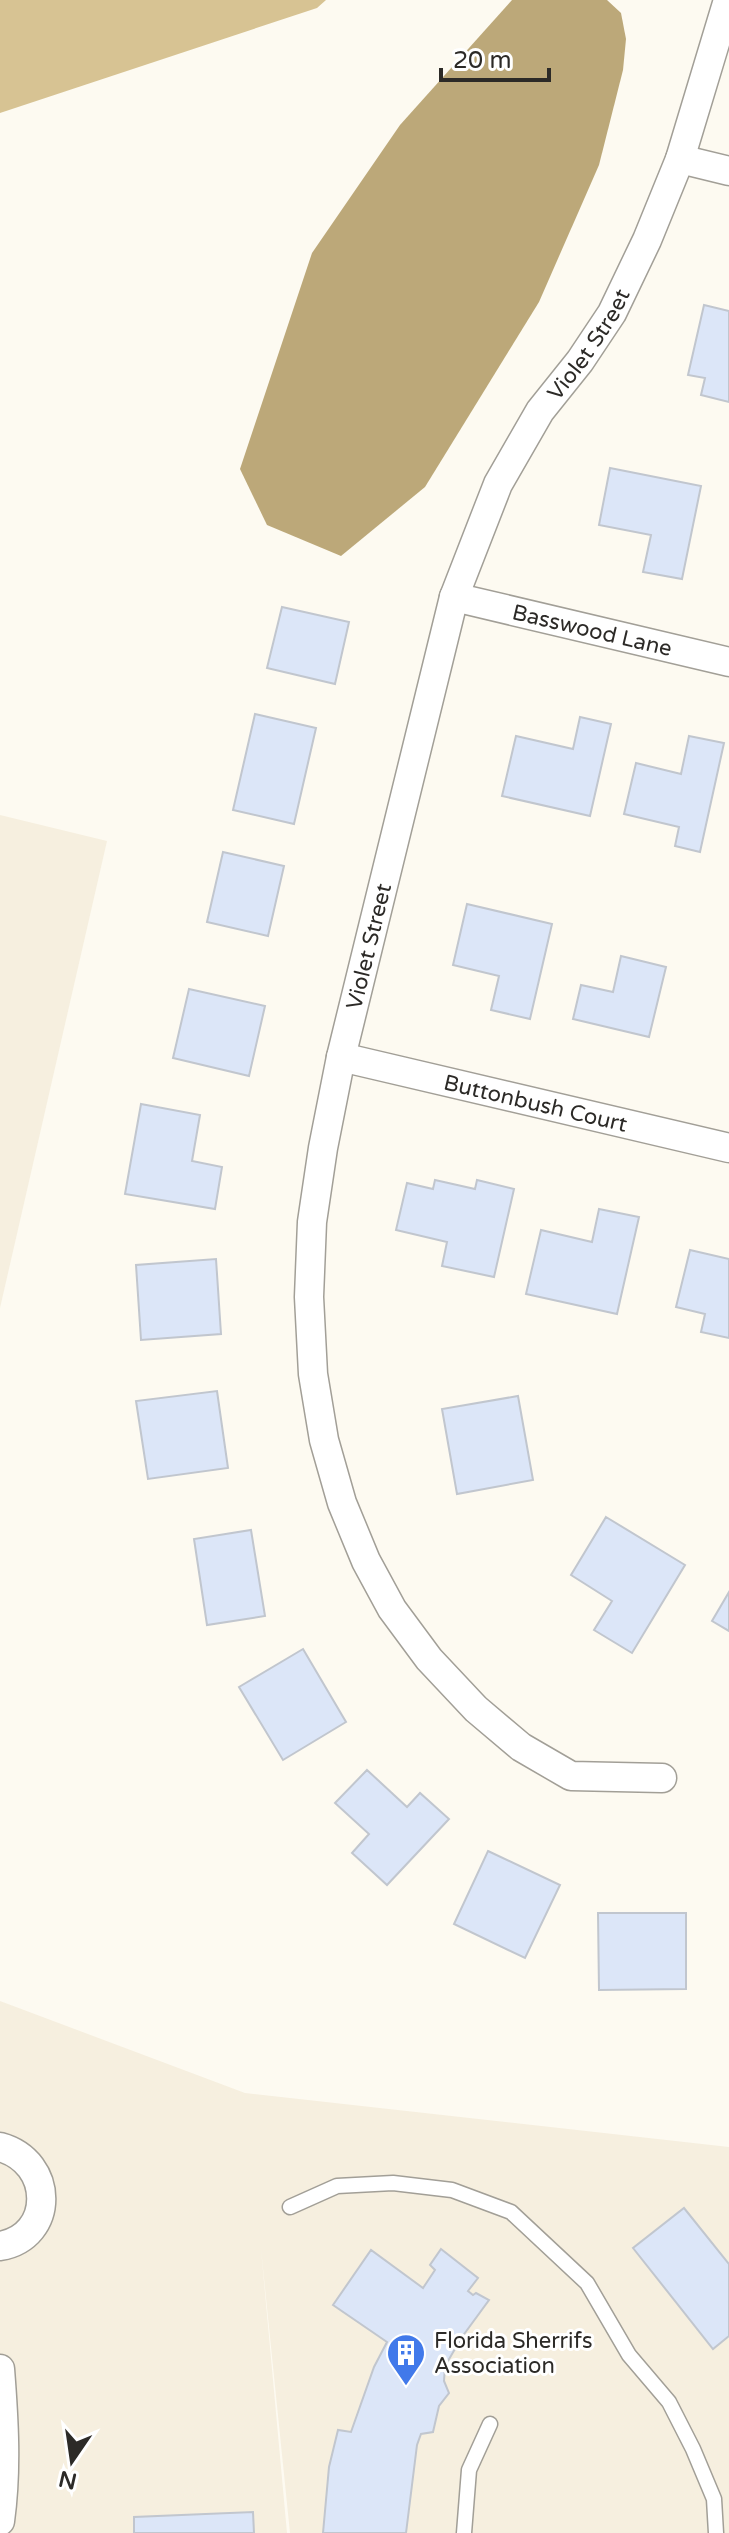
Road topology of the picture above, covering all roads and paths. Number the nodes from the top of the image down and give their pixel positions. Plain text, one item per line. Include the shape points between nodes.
1 (728, 0) edge
2 (680, 159) junction
3 (729, 171) edge
4 (454, 597) junction
5 (729, 662) edge
6 (341, 1057) junction
7 (729, 1148) edge
8 (662, 1778) dead end
9 (0, 2147) edge
10 (290, 2207) dead end
11 (0, 2246) edge
12 (0, 2369) edge
13 (490, 2424) dead end
14 (0, 2521) edge
15 (464, 2533) edge
16 (716, 2533) edge

1 - 2 street, Violet Street
2 - 3 street
2 - 4 street, Violet Street via 612,313 540,411 498,484
4 - 5 street, Basswood Lane
4 - 6 street, Violet Street
6 - 7 street, Buttonbush Court
6 - 8 street, Violet Street via 312,1222 309,1297 313,1374 324,1440 366,1561 392,1609 429,1659 521,1747 571,1776
9 - 11 street via 29,2162 42,2193 33,2226 21,2238
10 - 16 lane via 337,2186 393,2183 452,2190 511,2212 587,2283 629,2355 669,2402 714,2499
12 - 14 street via 5,2429
13 - 15 lane via 469,2470

